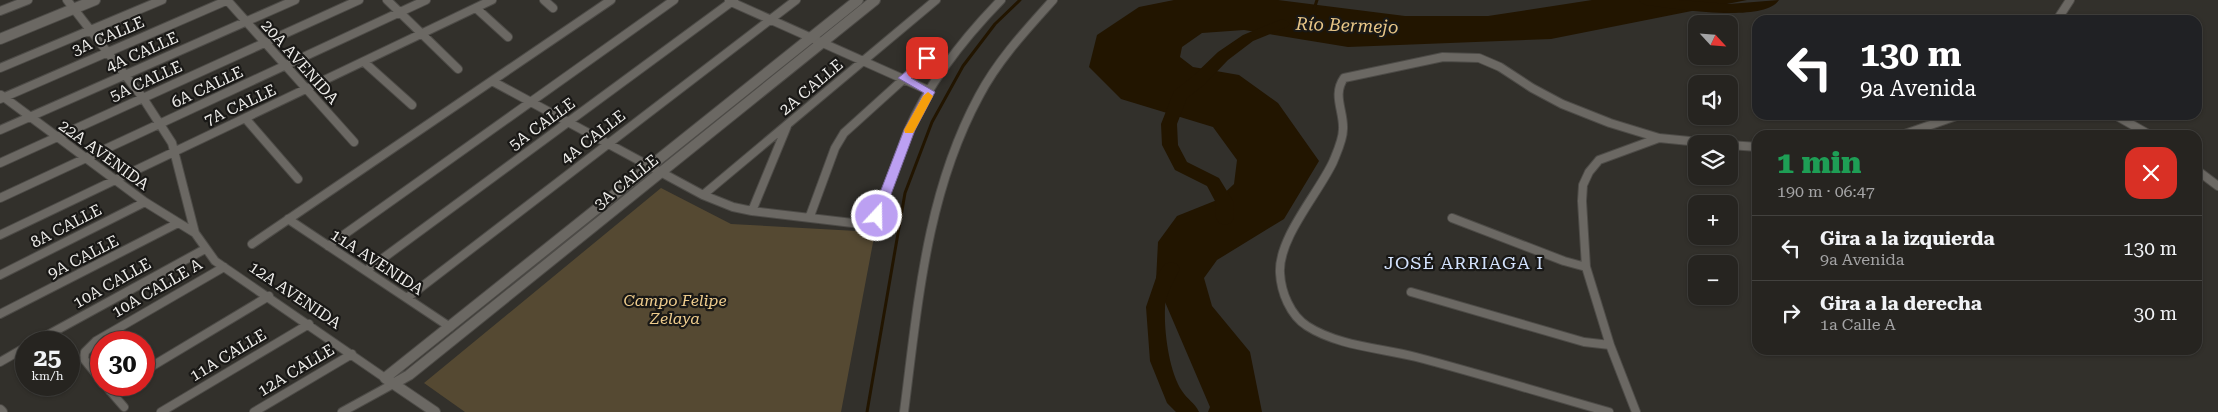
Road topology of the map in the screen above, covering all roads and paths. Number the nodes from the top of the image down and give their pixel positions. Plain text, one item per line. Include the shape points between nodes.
1 (28, 0) edge
2 (67, 0) edge
3 (95, 0) edge
4 (162, 0) edge
5 (227, 0) edge
6 (295, 0) edge
7 (359, 0) edge
8 (387, 0) edge
9 (426, 0) edge
10 (492, 0) edge
11 (544, 0) edge
12 (612, 0) edge
13 (674, 0) edge
14 (796, 0) edge
15 (858, 0) edge
16 (874, 0) edge
17 (936, 0) edge
18 (1001, 0) edge
19 (1054, 0) edge
20 (2070, 0) edge
21 (730, 1) edge
22 (476, 8) junction
23 (553, 8) dead end
24 (74, 9) junction
25 (0, 11) edge
26 (400, 13) junction
27 (2060, 15) edge
28 (770, 20) junction
29 (246, 22) junction
30 (90, 30) junction
31 (422, 34) junction
32 (508, 36) dead end
33 (810, 38) junction
34 (0, 39) edge
35 (822, 42) junction
36 (265, 43) junction
37 (107, 52) junction
38 (927, 58) dead end
39 (863, 61) junction
40 (364, 62) junction
41 (285, 66) junction
42 (0, 68) edge
43 (458, 69) dead end
44 (125, 75) junction
45 (903, 78) junction
46 (492, 81) junction
47 (306, 89) junction
48 (930, 92) junction
49 (1, 97) edge
50 (143, 98) junction
51 (531, 102) junction
52 (412, 105) dead end
53 (30, 117) junction
54 (245, 118) junction
55 (1945, 120) edge
56 (2124, 120) edge
57 (569, 121) junction
58 (160, 124) junction
59 (788, 124) junction
60 (0, 130) edge
61 (1916, 130) edge
62 (2141, 130) edge
63 (57, 137) junction
64 (1659, 138) junction
65 (1688, 141) edge
66 (354, 142) dead end
67 (609, 143) junction
68 (1738, 145) edge
69 (1752, 146) edge
70 (176, 150) junction
71 (85, 159) junction
72 (0, 163) edge
73 (651, 166) junction
74 (662, 173) junction
75 (2202, 174) edge
76 (298, 179) dead end
77 (115, 180) junction
78 (2218, 186) edge
79 (703, 195) junction
80 (0, 198) edge
81 (145, 202) junction
82 (752, 211) junction
83 (810, 216) junction
84 (1452, 218) dead end
85 (288, 219) junction
86 (178, 223) junction
87 (194, 233) junction
88 (0, 235) edge
89 (252, 244) dead end
90 (328, 246) junction
91 (204, 249) junction
92 (224, 267) junction
93 (1586, 267) junction
94 (367, 270) junction
95 (0, 275) edge
96 (1411, 292) dead end
97 (269, 296) junction
98 (408, 298) junction
99 (0, 314) edge
100 (310, 324) junction
101 (450, 327) junction
102 (55, 331) edge
103 (113, 331) edge
104 (1610, 345) junction
105 (90, 347) edge
106 (15, 353) edge
107 (352, 354) junction
108 (0, 362) edge
109 (155, 364) edge
110 (90, 366) edge
111 (389, 381) junction
112 (115, 396) edge
113 (124, 407) dead end
114 (432, 411) edge
115 (162, 412) edge
116 (254, 412) edge
117 (342, 412) edge
118 (904, 412) edge
119 (1609, 412) edge
120 (1636, 412) edge

1 - 25 street
2 - 24 street
3 - 24 street
4 - 30 street
5 - 29 street, 20A AVENIDA
5 - 37 street, 3A CALLE
6 - 29 street, 4A CALLE
7 - 36 street, 5A CALLE
8 - 26 street
9 - 26 street, 6A CALLE
10 - 22 street, 7A CALLE
11 - 23 street
12 - 46 street
13 - 51 street
14 - 28 street, 4A CALLE
15 - 33 street, 3A CALLE
16 - 35 street, 3A CALLE
17 - 39 street, 2A CALLE
18 - 48 street via 971,30
19 - 118 street via 1014,43 979,96 943,179 925,254
20 - 27 street
21 - 28 street
21 - 57 street, 5A CALLE
22 - 31 street, 7A CALLE
22 - 32 street
24 - 30 street
24 - 34 street
26 - 31 street
26 - 41 street, 6A CALLE
28 - 33 street
28 - 67 street, 4A CALLE
29 - 36 street, 20A AVENIDA
29 - 44 street, 4A CALLE
30 - 37 street
30 - 42 street
31 - 40 street, 7A CALLE
31 - 43 street
33 - 35 street
33 - 73 street, 3A CALLE
35 - 39 street
35 - 74 street, 3A CALLE
36 - 41 street, 20A AVENIDA
36 - 50 street, 5A CALLE
37 - 44 street
37 - 49 street, 3A CALLE
38 - 45 street
39 - 45 street
39 - 59 street, 2A CALLE
40 - 47 street, 7A CALLE
40 - 52 street
41 - 47 street, 20A AVENIDA
41 - 58 street, 6A CALLE
44 - 50 street
44 - 53 street, 4A CALLE
45 - 48 street
45 - 83 street via 844,133 835,148
46 - 51 street
46 - 85 street
47 - 54 street, 7A CALLE
47 - 66 street, 20A AVENIDA
48 - 83 street via 909,130 876,218 860,224
49 - 53 street, 22A AVENIDA
50 - 58 street
50 - 63 street, 5A CALLE
51 - 57 street
51 - 90 street
53 - 60 street, 4A CALLE
53 - 63 street, 22A AVENIDA
54 - 70 street, 7A CALLE
54 - 76 street
55 - 61 street
56 - 62 street
57 - 67 street
57 - 94 street, 5A CALLE
58 - 70 street
58 - 71 street, 6A CALLE
59 - 79 street, 2A CALLE
59 - 82 street
63 - 71 street, 22A AVENIDA
63 - 72 street, 5A CALLE
64 - 65 street
64 - 93 street via 1599,160 1589,172 1582,201
64 - 119 street via 1613,125 1578,110 1479,58 1452,56 1344,78 1338,90 1343,130 1338,148 1286,246 1280,265 1282,283 1292,312 1306,326 1332,336
67 - 73 street
67 - 98 street, 4A CALLE
68 - 69 street
70 - 77 street, 7A CALLE
70 - 87 street
71 - 77 street, 22A AVENIDA
71 - 80 street, 6A CALLE
73 - 74 street
73 - 101 street, 3A CALLE
74 - 79 street
74 - 111 street, 3A CALLE via 409,375
75 - 78 street
77 - 81 street, 22A AVENIDA
77 - 88 street, 7A CALLE
79 - 82 street
81 - 86 street, 22A AVENIDA
81 - 95 street, 8A CALLE
82 - 83 street
84 - 93 street
85 - 89 street
85 - 90 street, 11A AVENIDA
86 - 87 street, 22A AVENIDA
86 - 99 street, 9A CALLE
87 - 91 street, 12A AVENIDA
90 - 94 street, 11A AVENIDA
91 - 92 street, 12A AVENIDA
91 - 102 street, 10A CALLE
92 - 97 street, 12A AVENIDA
92 - 103 street, 10A CALLE A
93 - 104 street
94 - 98 street, 11A AVENIDA
96 - 104 street via 1584,342
97 - 100 street, 12A AVENIDA
97 - 109 street
98 - 101 street, 11A AVENIDA
100 - 107 street, 12A AVENIDA
100 - 115 street, 11A CALLE
101 - 111 street, 3A CALLE
104 - 120 street
105 - 110 street, 10A CALLE A via 84,359
106 - 108 street
107 - 111 street, 12A AVENIDA
107 - 116 street, 12A CALLE
111 - 114 street, 12A AVENIDA
111 - 117 street
112 - 113 street

